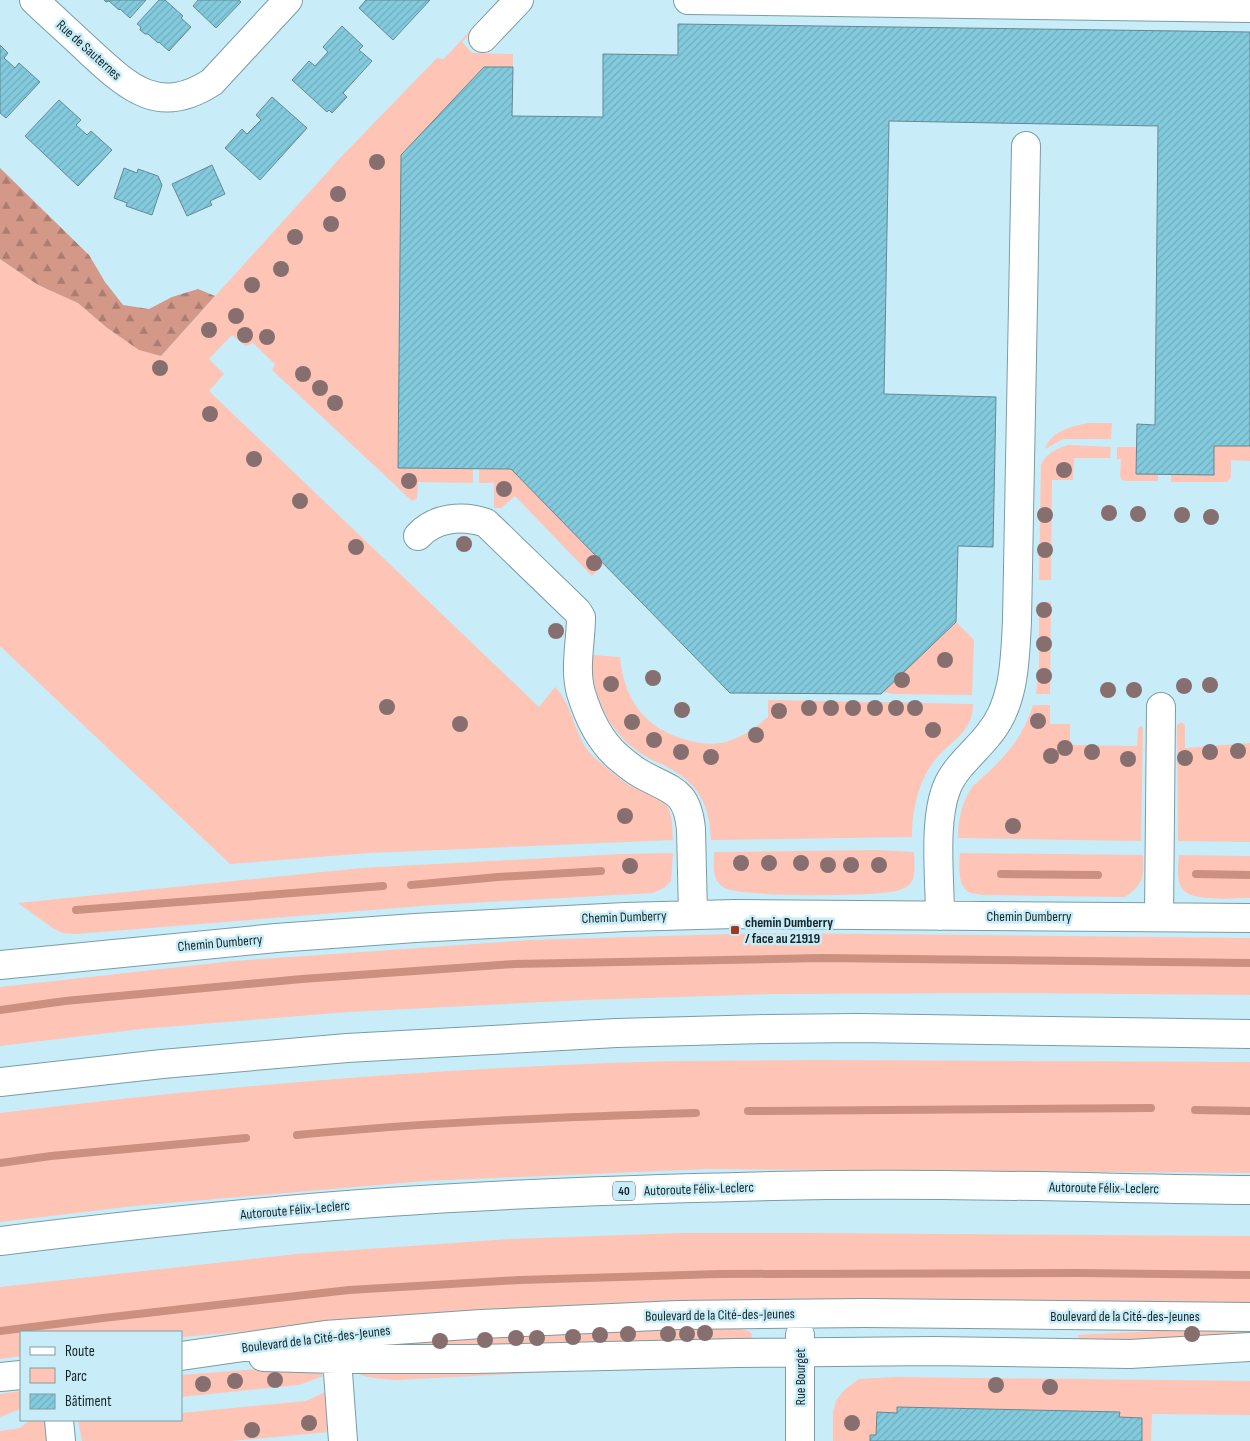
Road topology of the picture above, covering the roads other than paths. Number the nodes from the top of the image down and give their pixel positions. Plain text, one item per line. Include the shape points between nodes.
1 (34, 0) edge
2 (288, 0) edge
3 (519, 0) edge
4 (688, 0) edge
5 (1250, 8) edge
6 (483, 38) dead end
7 (1026, 146) dead end
8 (418, 536) dead end
9 (1161, 707) dead end
10 (693, 915) junction
11 (940, 916) junction
12 (1159, 917) junction
13 (1250, 918) edge
14 (0, 964) edge
15 (1250, 1034) edge
16 (0, 1082) edge
17 (1250, 1190) edge
18 (0, 1241) edge
19 (800, 1314) junction
20 (1250, 1317) edge
21 (1250, 1347) edge
22 (800, 1352) junction
23 (186, 1356) edge
24 (337, 1359) junction
25 (20, 1374) edge
26 (0, 1377) edge
27 (59, 1421) edge
28 (61, 1441) edge
29 (343, 1441) edge
30 (800, 1441) edge

1 - 2 main road, Rue de Sauternes via 128,86 155,96 169,97 184,96 212,82
3 - 6 main road
4 - 5 main road
7 - 11 main road via 1014,674 1007,700 994,726 956,771 942,801 939,821
8 - 10 main road via 442,520 470,519 486,523 577,611 581,617 578,677 593,725 615,754 640,774 680,795 690,814
9 - 12 main road
10 - 11 main road, Chemin Dumberry
10 - 14 main road, Chemin Dumberry via 415,928
11 - 12 main road, Chemin Dumberry
12 - 13 main road, Chemin Dumberry
15 - 16 main road via 858,1028 616,1033 347,1048
17 - 18 main road, Autoroute Félix-Leclerc / 40 via 888,1185 530,1194 277,1211
19 - 20 main road, Boulevard de la Cité-des-Jeunes
19 - 22 main road, Rue Bourget
19 - 23 main road, Boulevard de la Cité-des-Jeunes via 678,1315 434,1327 326,1335
21 - 22 main road, Boulevard de la Cité-des-Jeunes via 1130,1354
22 - 24 main road, Boulevard de la Cité-des-Jeunes
22 - 30 main road, Rue Bourget
23 - 24 main road, Boulevard de la Cité-des-Jeunes
24 - 29 main road
25 - 26 main road
27 - 28 main road

